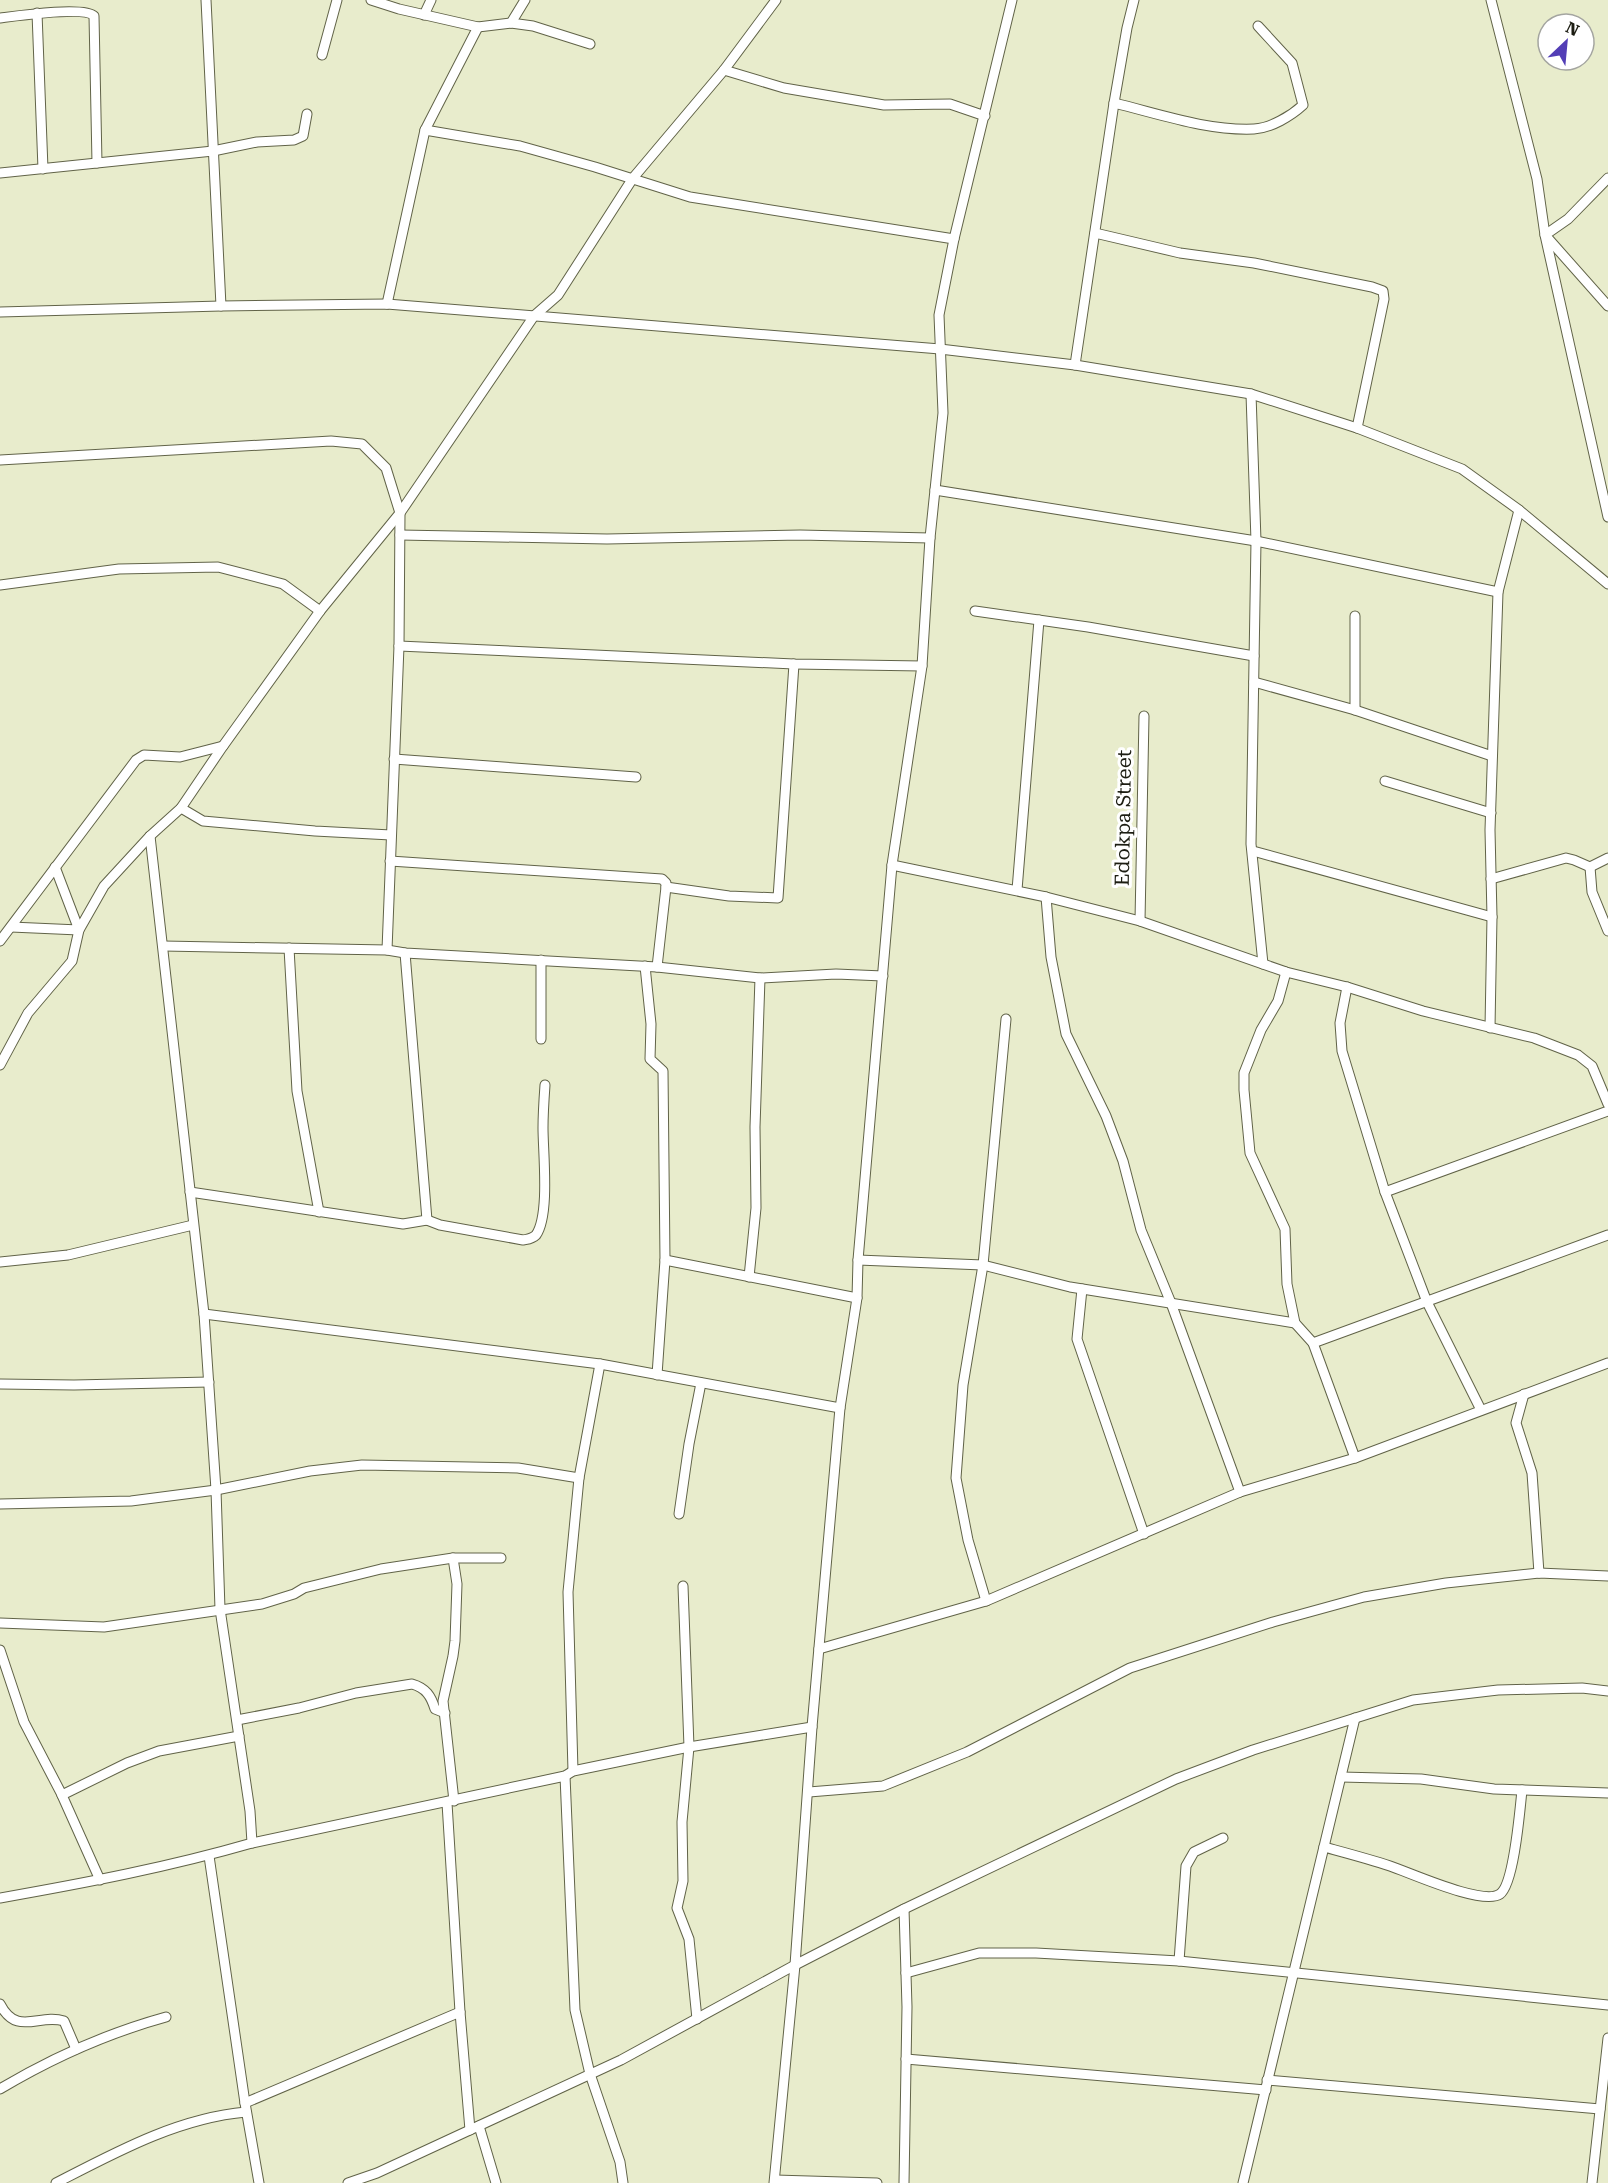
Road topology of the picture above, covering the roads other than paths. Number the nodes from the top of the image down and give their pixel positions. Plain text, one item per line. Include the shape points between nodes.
1 (206, 0) edge
2 (337, 0) edge
3 (371, 0) edge
4 (431, 0) edge
5 (525, 0) edge
6 (777, 0) edge
7 (1012, 0) edge
8 (1134, 0) edge
9 (1491, 0) edge
10 (37, 13) junction
11 (424, 15) junction
12 (0, 18) edge
13 (511, 23) junction
14 (478, 27) junction
15 (1258, 27) dead end
16 (590, 44) dead end
17 (322, 55) dead end
18 (724, 69) junction
19 (1114, 103) junction
20 (307, 114) dead end
21 (985, 116) junction
22 (425, 130) junction
23 (213, 152) junction
24 (97, 163) junction
25 (43, 169) junction
26 (0, 173) edge
27 (633, 178) junction
28 (1608, 178) edge
29 (1095, 233) junction
30 (1545, 235) junction
31 (954, 239) junction
32 (387, 304) junction
33 (221, 306) junction
34 (1608, 306) edge
35 (0, 312) edge
36 (534, 316) junction
37 (940, 349) junction
38 (1075, 365) junction
39 (1251, 394) junction
40 (1357, 428) junction
41 (0, 460) edge
42 (935, 490) junction
43 (1519, 510) junction
44 (400, 513) junction
45 (1608, 516) edge
46 (400, 535) junction
47 (930, 538) junction
48 (1256, 541) junction
49 (1608, 584) edge
50 (0, 585) edge
51 (1497, 592) junction
52 (320, 611) junction
53 (975, 611) dead end
54 (1355, 616) dead end
55 (1038, 620) junction
56 (399, 646) junction
57 (1254, 656) junction
58 (794, 664) junction
59 (922, 666) junction
60 (1254, 682) junction
61 (1355, 710) junction
62 (1144, 716) dead end
63 (223, 746) junction
64 (1492, 756) junction
65 (394, 759) junction
66 (636, 777) dead end
67 (1385, 782) dead end
68 (181, 808) junction
69 (1491, 813) junction
70 (391, 835) junction
71 (150, 836) junction
72 (1252, 851) junction
73 (1608, 858) edge
74 (390, 861) junction
75 (892, 865) junction
76 (55, 867) junction
77 (1590, 867) junction
78 (1491, 879) junction
79 (666, 887) junction
80 (1017, 890) junction
81 (1046, 897) junction
82 (1492, 917) junction
83 (1140, 921) junction
84 (11, 927) junction
85 (79, 930) junction
86 (1608, 931) edge
87 (0, 941) edge
88 (163, 946) junction
89 (289, 948) junction
90 (387, 950) junction
91 (405, 953) junction
92 (541, 960) junction
93 (1263, 964) junction
94 (645, 966) junction
95 (657, 967) junction
96 (1286, 972) junction
97 (883, 976) junction
98 (760, 978) junction
99 (1347, 987) junction
100 (1006, 1019) dead end
101 (1490, 1028) junction
102 (541, 1039) dead end
103 (0, 1065) edge
104 (545, 1085) dead end
105 (1604, 1088) edge
106 (1608, 1104) edge
107 (1608, 1111) edge
108 (190, 1192) junction
109 (1385, 1192) junction
110 (319, 1212) junction
111 (427, 1220) junction
112 (193, 1225) junction
113 (1608, 1235) edge
114 (665, 1260) junction
115 (858, 1260) junction
116 (0, 1262) edge
117 (983, 1266) junction
118 (748, 1277) junction
119 (1082, 1289) junction
120 (857, 1298) junction
121 (1426, 1302) junction
122 (1171, 1304) junction
123 (204, 1314) junction
124 (1295, 1323) junction
125 (1313, 1343) junction
126 (1608, 1363) edge
127 (600, 1364) junction
128 (657, 1375) junction
129 (209, 1382) junction
130 (701, 1383) junction
131 (0, 1384) edge
132 (1524, 1394) junction
133 (840, 1408) junction
134 (1481, 1410) junction
135 (1355, 1458) junction
136 (579, 1478) junction
137 (216, 1490) junction
138 (1240, 1492) junction
139 (0, 1504) edge
140 (679, 1514) dead end
141 (1144, 1533) junction
142 (453, 1558) junction
143 (501, 1558) dead end
144 (1539, 1573) junction
145 (1608, 1576) edge
146 (683, 1586) dead end
147 (986, 1602) junction
148 (220, 1609) junction
149 (0, 1623) edge
150 (819, 1649) junction
151 (0, 1650) edge
152 (1608, 1690) edge
153 (445, 1713) junction
154 (1355, 1718) junction
155 (237, 1720) junction
156 (812, 1727) junction
157 (239, 1736) junction
158 (689, 1747) junction
159 (569, 1774) junction
160 (1341, 1777) junction
161 (1522, 1791) junction
162 (809, 1792) junction
163 (1608, 1793) edge
164 (62, 1795) junction
165 (450, 1802) junction
166 (1223, 1838) dead end
167 (252, 1843) junction
168 (1324, 1848) junction
169 (209, 1856) junction
170 (100, 1880) junction
171 (0, 1898) edge
172 (904, 1909) junction
173 (1179, 1961) junction
174 (795, 1965) junction
175 (906, 1973) junction
176 (1293, 1974) junction
177 (0, 2004) edge
178 (1608, 2005) edge
179 (460, 2012) junction
180 (166, 2017) dead end
181 (697, 2019) junction
182 (1608, 2038) edge
183 (76, 2049) junction
184 (906, 2059) junction
185 (590, 2074) junction
186 (1266, 2085) junction
187 (0, 2089) edge
188 (246, 2107) junction
189 (1600, 2109) junction
190 (475, 2128) junction
191 (378, 2178) edge
192 (774, 2182) edge
193 (56, 2183) edge
194 (260, 2183) edge
195 (348, 2183) edge
196 (496, 2183) edge
197 (623, 2183) edge
198 (877, 2183) edge
199 (903, 2183) edge
200 (1243, 2183) edge
201 (1592, 2183) edge

1 - 23 street
2 - 17 street
3 - 11 street
4 - 11 street
5 - 13 street
6 - 18 street
7 - 21 street
8 - 19 street
9 - 30 street via 1537,179
10 - 12 street
10 - 24 street via 86,11 94,16
10 - 25 street
11 - 14 street
13 - 14 street
13 - 16 street
14 - 22 street
15 - 19 street via 1292,63 1303,105 1291,116 1256,129 1201,125
18 - 21 street via 784,88 884,105 950,104
18 - 27 street
19 - 29 street
20 - 23 street via 303,136 294,140 257,142
21 - 31 street
22 - 27 street via 520,146
22 - 32 street
23 - 24 street
23 - 33 street
24 - 25 street
25 - 26 street
27 - 31 street via 690,197
27 - 36 street via 558,295
28 - 30 street via 1568,219
29 - 38 street
29 - 40 street via 1383,291
30 - 34 street
30 - 45 street
31 - 37 street via 939,315
32 - 33 street
32 - 36 street
33 - 35 street
36 - 37 street
36 - 44 street
37 - 38 street
37 - 42 street via 943,413
38 - 39 street
39 - 40 street
39 - 48 street
40 - 43 street via 1462,469
41 - 44 street via 331,441 362,444 386,468
42 - 47 street
42 - 48 street
43 - 49 street
43 - 51 street
44 - 46 street
44 - 52 street
46 - 47 street
46 - 56 street
47 - 59 street
48 - 51 street
48 - 57 street
50 - 52 street via 119,570 218,567 283,584
51 - 64 street
52 - 63 street
53 - 55 street
54 - 61 street
55 - 57 street
55 - 80 street
56 - 58 street
56 - 65 street
57 - 60 street
58 - 59 street
58 - 79 street via 779,895 775,899 729,896
59 - 75 street
60 - 61 street
60 - 72 street
61 - 64 street
62 - 83 street, Edokpa Street
63 - 68 street
63 - 76 street via 180,757 144,755 136,760
64 - 69 street
65 - 66 street
65 - 70 street
67 - 69 street
68 - 70 street via 203,820
68 - 71 street
69 - 78 street
70 - 74 street
71 - 85 street via 104,886
71 - 88 street
72 - 82 street
72 - 93 street
73 - 77 street
74 - 79 street via 662,879
74 - 90 street
75 - 80 street
75 - 97 street
76 - 84 street
76 - 85 street
77 - 78 street via 1566,858
77 - 86 street via 1592,892
78 - 82 street
79 - 95 street
80 - 81 street
81 - 83 street
81 - 122 street via 1051,957 1066,1034 1106,1116 1123,1161 1141,1230
82 - 101 street
83 - 93 street
84 - 85 street
84 - 87 street
85 - 103 street via 72,961 28,1014
88 - 89 street
88 - 108 street
89 - 90 street
89 - 110 street via 297,1091
90 - 91 street
91 - 92 street
91 - 111 street
92 - 94 street
92 - 102 street
93 - 96 street
94 - 95 street
94 - 114 street via 650,1059 663,1071
95 - 98 street
96 - 99 street
96 - 124 street via 1278,1001 1244,1073 1244,1090 1250,1153 1285,1229 1287,1284
97 - 98 street
97 - 115 street
98 - 118 street via 756,1208
99 - 101 street
99 - 109 street via 1340,1023 1342,1051
100 - 117 street
101 - 105 street via 1534,1038 1578,1055 1592,1066
104 - 111 street via 545,1190 535,1235 523,1240
105 - 106 street
107 - 109 street
108 - 110 street
108 - 112 street
109 - 121 street
110 - 111 street via 403,1224
112 - 116 street via 68,1255
112 - 123 street
113 - 121 street
114 - 118 street
114 - 128 street
115 - 117 street
115 - 120 street
117 - 119 street
117 - 147 street via 963,1384 956,1478
118 - 120 street
119 - 122 street
119 - 141 street via 1077,1339
120 - 133 street
121 - 125 street
121 - 134 street
122 - 124 street
122 - 138 street
123 - 127 street
123 - 129 street
124 - 125 street
125 - 135 street
126 - 132 street
127 - 128 street
127 - 136 street
128 - 130 street
129 - 131 street
129 - 137 street
130 - 133 street
130 - 140 street
132 - 134 street
132 - 144 street via 1516,1423 1532,1473
133 - 150 street
134 - 135 street
135 - 138 street
136 - 137 street via 518,1468 362,1465
136 - 159 street via 568,1592
137 - 139 street via 130,1501
137 - 148 street
138 - 141 street
141 - 147 street
142 - 143 street
142 - 148 street via 381,1569 304,1588 262,1604
142 - 153 street via 456,1613 453,1656 443,1701
144 - 145 street
144 - 162 street via 1364,1597 1273,1622 1130,1668 967,1752 884,1786
146 - 158 street
147 - 150 street
148 - 149 street via 105,1627
148 - 155 street
150 - 156 street
151 - 164 street via 24,1722
152 - 154 street via 1498,1690 1413,1700
153 - 155 street via 435,1709 431,1696 421,1686 412,1683
153 - 165 street
154 - 160 street
154 - 172 street via 1176,1779
155 - 157 street
156 - 158 street
156 - 162 street
157 - 164 street via 159,1751 127,1762
157 - 167 street
158 - 159 street
158 - 181 street via 677,1908 689,1939
159 - 165 street
159 - 185 street via 575,2010
160 - 161 street via 1421,1779
160 - 168 street
161 - 163 street
161 - 168 street via 1515,1850 1504,1889 1490,1897
162 - 174 street
164 - 170 street
165 - 167 street
165 - 179 street
166 - 173 street via 1194,1852 1186,1866
167 - 169 street
168 - 176 street
169 - 170 street
169 - 188 street
170 - 171 street
172 - 174 street
172 - 175 street
173 - 175 street via 979,1953
173 - 176 street
174 - 181 street
174 - 192 street
175 - 184 street
176 - 178 street
176 - 186 street
177 - 183 street via 13,2020 22,2023 64,2021
179 - 188 street
179 - 190 street
180 - 183 street
181 - 185 street
182 - 189 street
183 - 187 street
184 - 186 street
184 - 199 street
185 - 190 street
185 - 197 street via 620,2162
186 - 189 street
186 - 200 street
188 - 193 street via 124,2148
188 - 194 street
189 - 201 street
190 - 191 street
190 - 196 street
191 - 195 street
192 - 198 street

